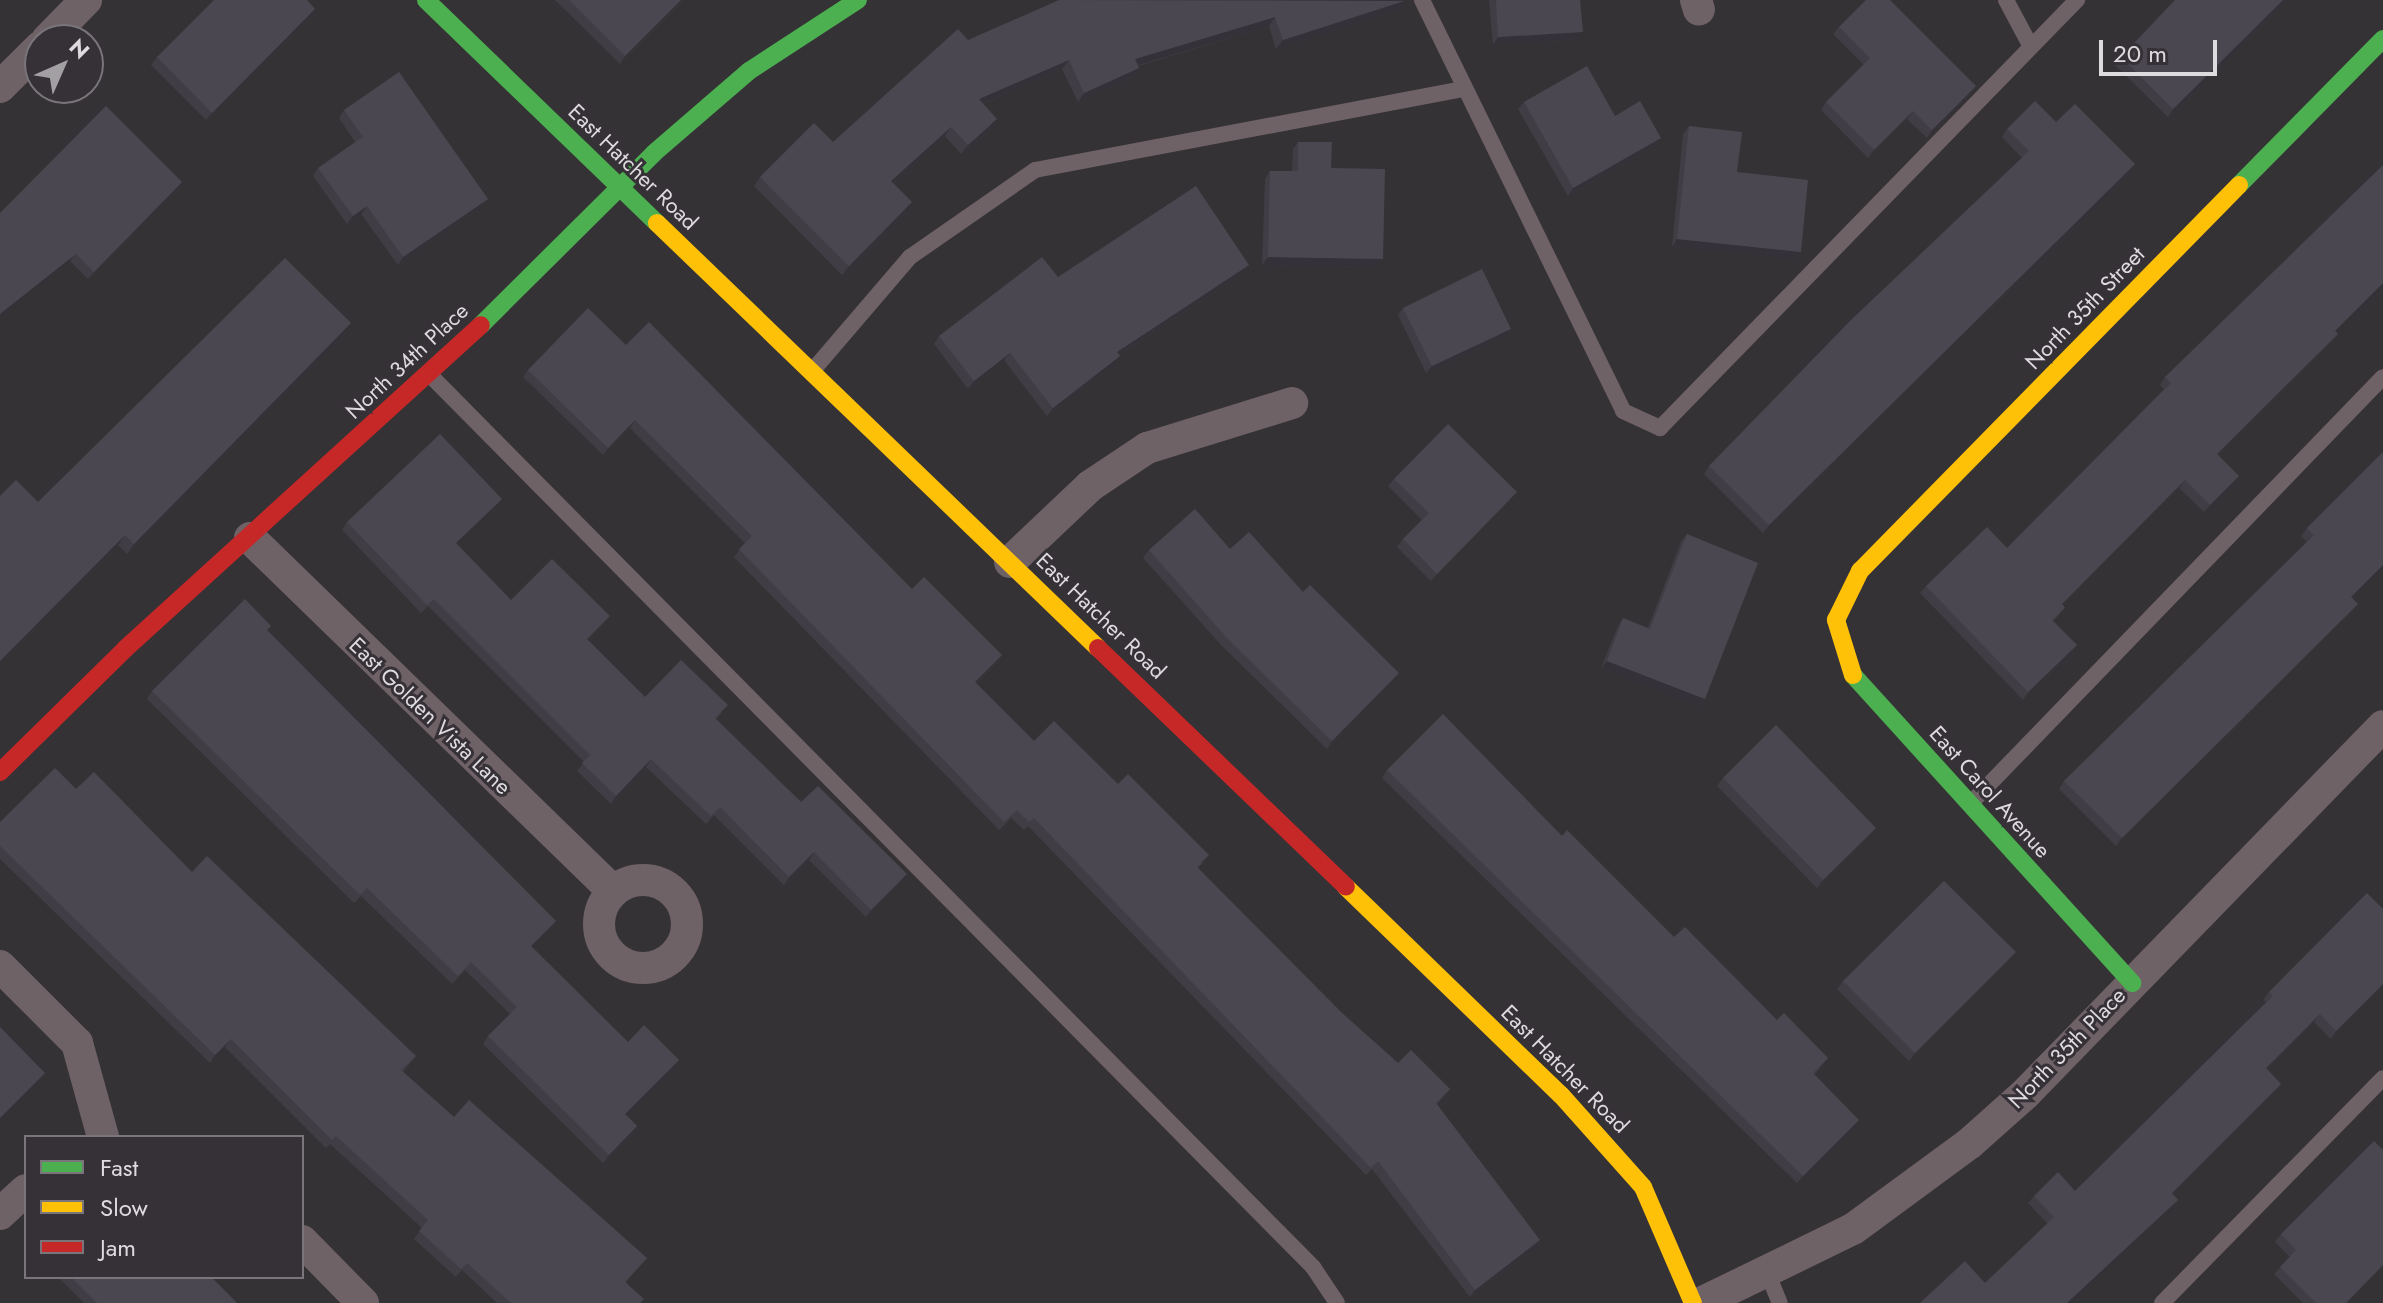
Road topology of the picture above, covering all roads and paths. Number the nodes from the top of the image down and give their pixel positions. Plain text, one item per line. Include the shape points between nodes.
1 (86, 0) edge
2 (858, 0) edge
3 (1422, 0) edge
4 (2006, 0) edge
5 (2077, 0) edge
6 (431, 2) edge
7 (63, 24) edge
8 (2383, 39) edge
9 (2031, 47) junction
10 (24, 63) edge
11 (0, 87) edge
12 (1462, 89) junction
13 (619, 188) junction
14 (812, 372) junction
15 (430, 375) junction
16 (2383, 377) edge
17 (1292, 403) dead end
18 (250, 538) junction
19 (1010, 562) junction
20 (1836, 620) joint
21 (2383, 726) edge
22 (0, 772) edge
23 (1968, 806) junction
24 (613, 891) dead end
25 (0, 966) edge
26 (2132, 983) junction
27 (2383, 1078) edge
28 (102, 1135) edge
29 (24, 1192) edge
30 (0, 1214) edge
31 (304, 1243) edge
32 (1774, 1288) edge
33 (363, 1303) edge
34 (1337, 1303) edge
35 (1693, 1303) edge
36 (1701, 1303) edge
37 (2162, 1303) edge

1 - 7 street
2 - 13 street, North 34th Place via 749,71
3 - 12 lane
4 - 9 lane
5 - 9 lane
6 - 13 street, East Hatcher Road
8 - 20 street, North 35th Street via 1860,571
9 - 12 lane via 1660,428 1623,411
10 - 11 street
12 - 14 lane via 1035,170 910,257
13 - 14 street, East Hatcher Road
13 - 15 street, North 34th Place
14 - 19 street, East Hatcher Road
15 - 18 street, North 34th Place
15 - 34 lane via 1313,1267
16 - 23 lane
17 - 19 street via 1147,448 1090,486
18 - 22 street, North 34th Place via 125,649
18 - 24 street, East Golden Vista Lane
19 - 35 street, East Hatcher Road via 1601,1136 1643,1187
20 - 23 street, East Carol Avenue via 1850,671
21 - 26 street, North 35th Place
23 - 26 street, East Carol Avenue
25 - 28 street via 77,1043
26 - 32 street, North 35th Place via 2025,1094 1924,1181
27 - 37 lane
29 - 30 street
31 - 33 street
32 - 36 street, North 35th Place

